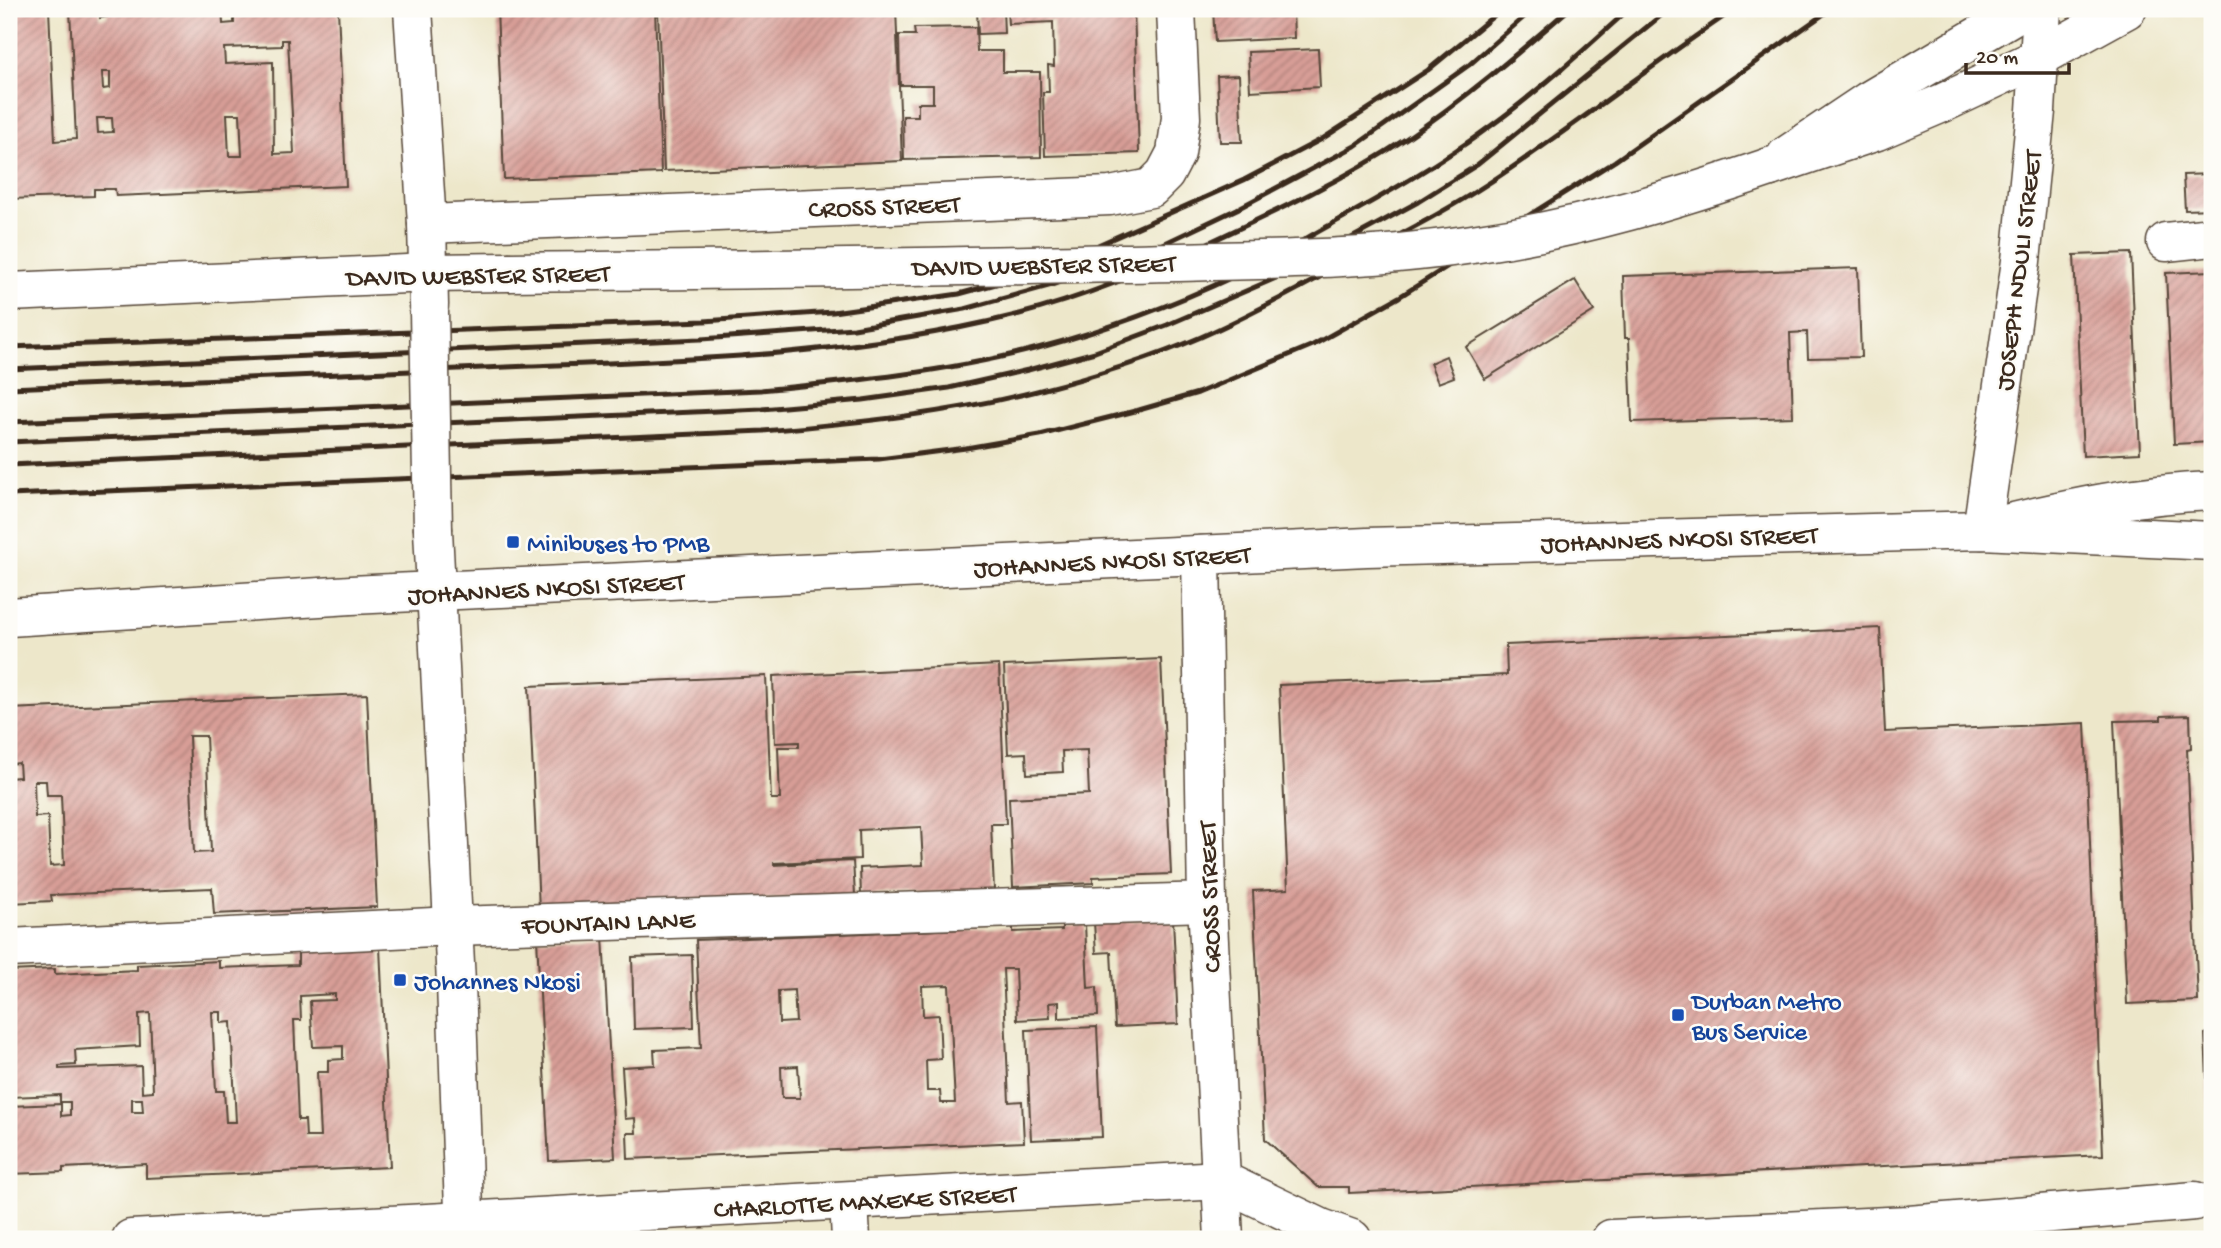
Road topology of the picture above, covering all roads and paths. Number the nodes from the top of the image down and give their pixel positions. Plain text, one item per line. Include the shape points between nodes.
1 (414, 9) edge
2 (1175, 9) edge
3 (2024, 9) edge
4 (2042, 9) edge
5 (2127, 9) edge
6 (2038, 58) junction
7 (1769, 167) junction
8 (427, 224) junction
9 (2212, 237) edge
10 (2166, 242) dead end
11 (9, 292) edge
12 (429, 292) junction
13 (2212, 491) edge
14 (1982, 530) junction
15 (2212, 541) edge
16 (1200, 555) junction
17 (435, 592) junction
18 (9, 617) edge
19 (1207, 902) junction
20 (453, 926) junction
21 (9, 948) edge
22 (1221, 1180) junction
23 (849, 1201) junction
24 (2195, 1201) dead end
25 (465, 1230) edge
26 (1909, 1232) edge
27 (131, 1239) edge
28 (851, 1239) edge
29 (1224, 1239) edge
30 (1352, 1239) edge
31 (1611, 1239) edge

1 - 8 main road
2 - 8 main road, CROSS STREET via 1181,118 1176,153 1151,188 1110,196
3 - 7 main road, DAVID WEBSTER STREET via 1868,101
4 - 6 main road, JOSEPH NDULI STREET
5 - 6 main road
6 - 7 main road via 1877,131
6 - 14 main road, JOSEPH NDULI STREET via 2008,364
7 - 12 main road, DAVID WEBSTER STREET, bridge via 1586,223 1485,242 1368,256 508,272
8 - 12 main road
9 - 10 main road
11 - 12 main road, DAVID WEBSTER STREET
12 - 17 main road, bridge
13 - 14 main road, JOHANNES NKOSI STREET via 2087,504
14 - 15 main road
14 - 16 main road, JOHANNES NKOSI STREET
16 - 17 main road, JOHANNES NKOSI STREET
16 - 19 main road, CROSS STREET
17 - 18 main road, JOHANNES NKOSI STREET
17 - 20 main road
19 - 20 main road, FOUNTAIN LANE
19 - 22 main road, CROSS STREET
20 - 21 main road, FOUNTAIN LANE
20 - 25 main road
22 - 23 main road, CHARLOTTE MAXEKE STREET
22 - 29 main road, CROSS STREET
22 - 30 main road
23 - 25 main road, CHARLOTTE MAXEKE STREET
23 - 28 main road
24 - 26 main road
25 - 27 main road, CHARLOTTE MAXEKE STREET
26 - 31 main road

